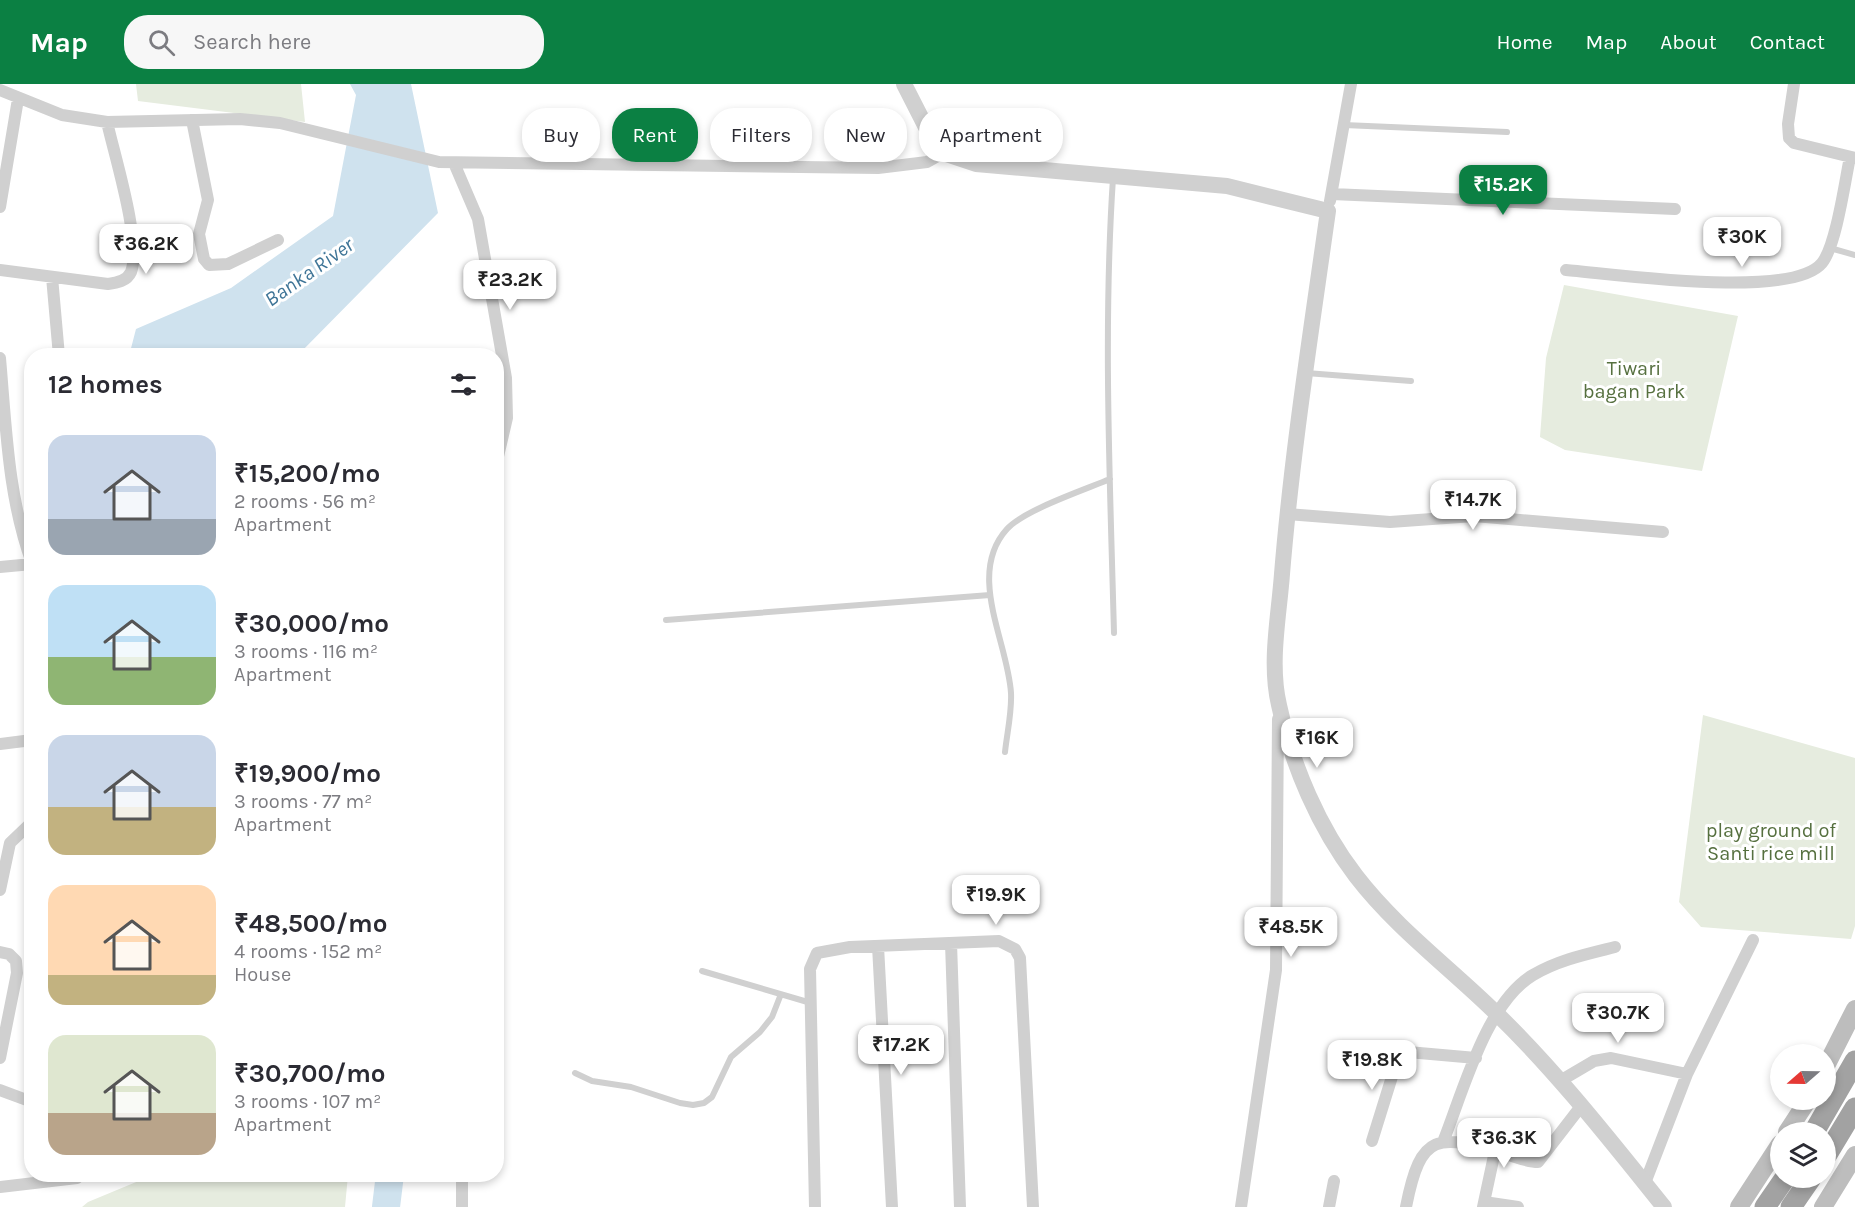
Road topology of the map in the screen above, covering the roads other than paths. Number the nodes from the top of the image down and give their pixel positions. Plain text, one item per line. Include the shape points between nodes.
1 (904, 84) edge
2 (1351, 84) edge
3 (1794, 84) edge
4 (0, 90) edge
5 (18, 99) junction
6 (919, 113) edge
7 (192, 120) junction
8 (107, 122) junction
9 (1344, 125) junction
10 (1507, 132) dead end
11 (1853, 157) edge
12 (927, 162) edge
13 (970, 162) edge
14 (454, 163) junction
15 (1113, 177) junction
16 (1332, 194) junction
17 (0, 207) edge
18 (1675, 209) dead end
19 (1328, 211) junction
20 (278, 240) dead end
21 (1829, 248) junction
22 (1855, 255) edge
23 (0, 270) edge
24 (1566, 270) dead end
25 (52, 277) junction
26 (58, 348) edge
27 (501, 348) edge
28 (0, 358) edge
29 (504, 367) edge
30 (1305, 373) junction
31 (1411, 381) dead end
32 (504, 431) edge
33 (1110, 479) junction
34 (1287, 514) junction
35 (1663, 532) dead end
36 (24, 536) edge
37 (24, 564) edge
38 (0, 567) edge
39 (990, 595) junction
40 (666, 620) dead end
41 (1114, 633) dead end
42 (1278, 703) junction
43 (24, 741) edge
44 (0, 744) edge
45 (1005, 752) dead end
46 (24, 830) edge
47 (0, 890) edge
48 (1753, 940) dead end
49 (951, 943) junction
50 (878, 946) junction
51 (1615, 947) dead end
52 (0, 952) edge
53 (702, 971) dead end
54 (781, 994) junction
55 (811, 1003) junction
56 (1855, 1009) edge
57 (1496, 1013) junction
58 (1836, 1046) edge
59 (1374, 1049) dead end
60 (1400, 1051) junction
61 (0, 1058) edge
62 (1476, 1058) junction
63 (1855, 1061) edge
64 (575, 1073) dead end
65 (1687, 1074) junction
66 (1560, 1081) junction
67 (0, 1090) edge
68 (24, 1099) edge
69 (1582, 1105) junction
70 (1855, 1108) edge
71 (1820, 1122) edge
72 (1836, 1139) edge
73 (1372, 1141) dead end
74 (1443, 1142) junction
75 (1495, 1151) junction
76 (1854, 1158) edge
77 (1770, 1159) edge
78 (1334, 1181) dead end
79 (46, 1182) edge
80 (462, 1182) edge
81 (1644, 1183) junction
82 (0, 1188) edge
83 (1778, 1188) edge
84 (1805, 1188) edge
85 (1484, 1204) edge
86 (462, 1207) edge
87 (815, 1207) edge
88 (892, 1207) edge
89 (960, 1207) edge
90 (1033, 1207) edge
91 (1240, 1207) edge
92 (1329, 1207) edge
93 (1406, 1207) edge
94 (1518, 1207) edge
95 (1664, 1207) edge
96 (1739, 1207) edge
97 (1765, 1207) edge
98 (1791, 1207) edge
99 (1823, 1207) edge

1 - 6 street
2 - 9 street
3 - 11 street via 1789,138 1794,143
4 - 5 street
5 - 8 street via 62,115
5 - 17 street
7 - 8 street
7 - 14 street via 280,123
7 - 20 street via 208,200 200,234 204,259 209,265 228,264
8 - 25 street via 132,238 131,274 121,282 108,284
9 - 10 lane
9 - 16 street
11 - 21 street
12 - 14 street via 878,168
13 - 15 street
14 - 27 street via 478,219
15 - 19 street via 1227,186
15 - 33 lane via 1108,280
16 - 18 street
16 - 19 street
19 - 30 street
21 - 22 lane
21 - 24 street via 1825,260 1803,276 1754,283
23 - 25 street
25 - 26 street
28 - 36 street via 13,483
29 - 32 street
30 - 31 lane
30 - 34 street
33 - 39 lane via 1029,514 1008,528 996,545 989,572
33 - 41 lane
34 - 35 street via 1390,522 1474,516
34 - 42 street via 1275,662
37 - 38 street
39 - 40 lane
39 - 45 lane via 1011,695
42 - 57 street via 1299,772 1355,874 1382,907
42 - 91 street via 1276,970
43 - 44 street
46 - 47 street via 10,843
48 - 65 street
49 - 50 street
49 - 89 street
49 - 90 street via 999,941 1016,949 1020,958
50 - 55 street via 817,953 810,969
50 - 88 street
51 - 57 street via 1571,958 1531,976 1500,1004
52 - 61 street via 16,961 17,973
53 - 54 lane
54 - 55 lane
54 - 64 lane via 772,1017 731,1057 712,1097 704,1103 680,1103 631,1087 592,1081
55 - 87 street
56 - 58 main road
57 - 62 street
57 - 66 street
59 - 60 street
60 - 62 street
60 - 73 street
62 - 74 street
63 - 71 highway
65 - 66 street via 1611,1058 1593,1061
65 - 81 street
66 - 69 street
67 - 68 street
69 - 75 street via 1538,1162
69 - 81 street
70 - 72 highway
74 - 75 street via 1459,1141
74 - 93 street via 1426,1150 1416,1163
75 - 85 street
76 - 99 main road
77 - 96 main road
78 - 92 street
79 - 82 street
80 - 86 street
81 - 95 street
83 - 97 highway
84 - 98 highway
85 - 94 street

